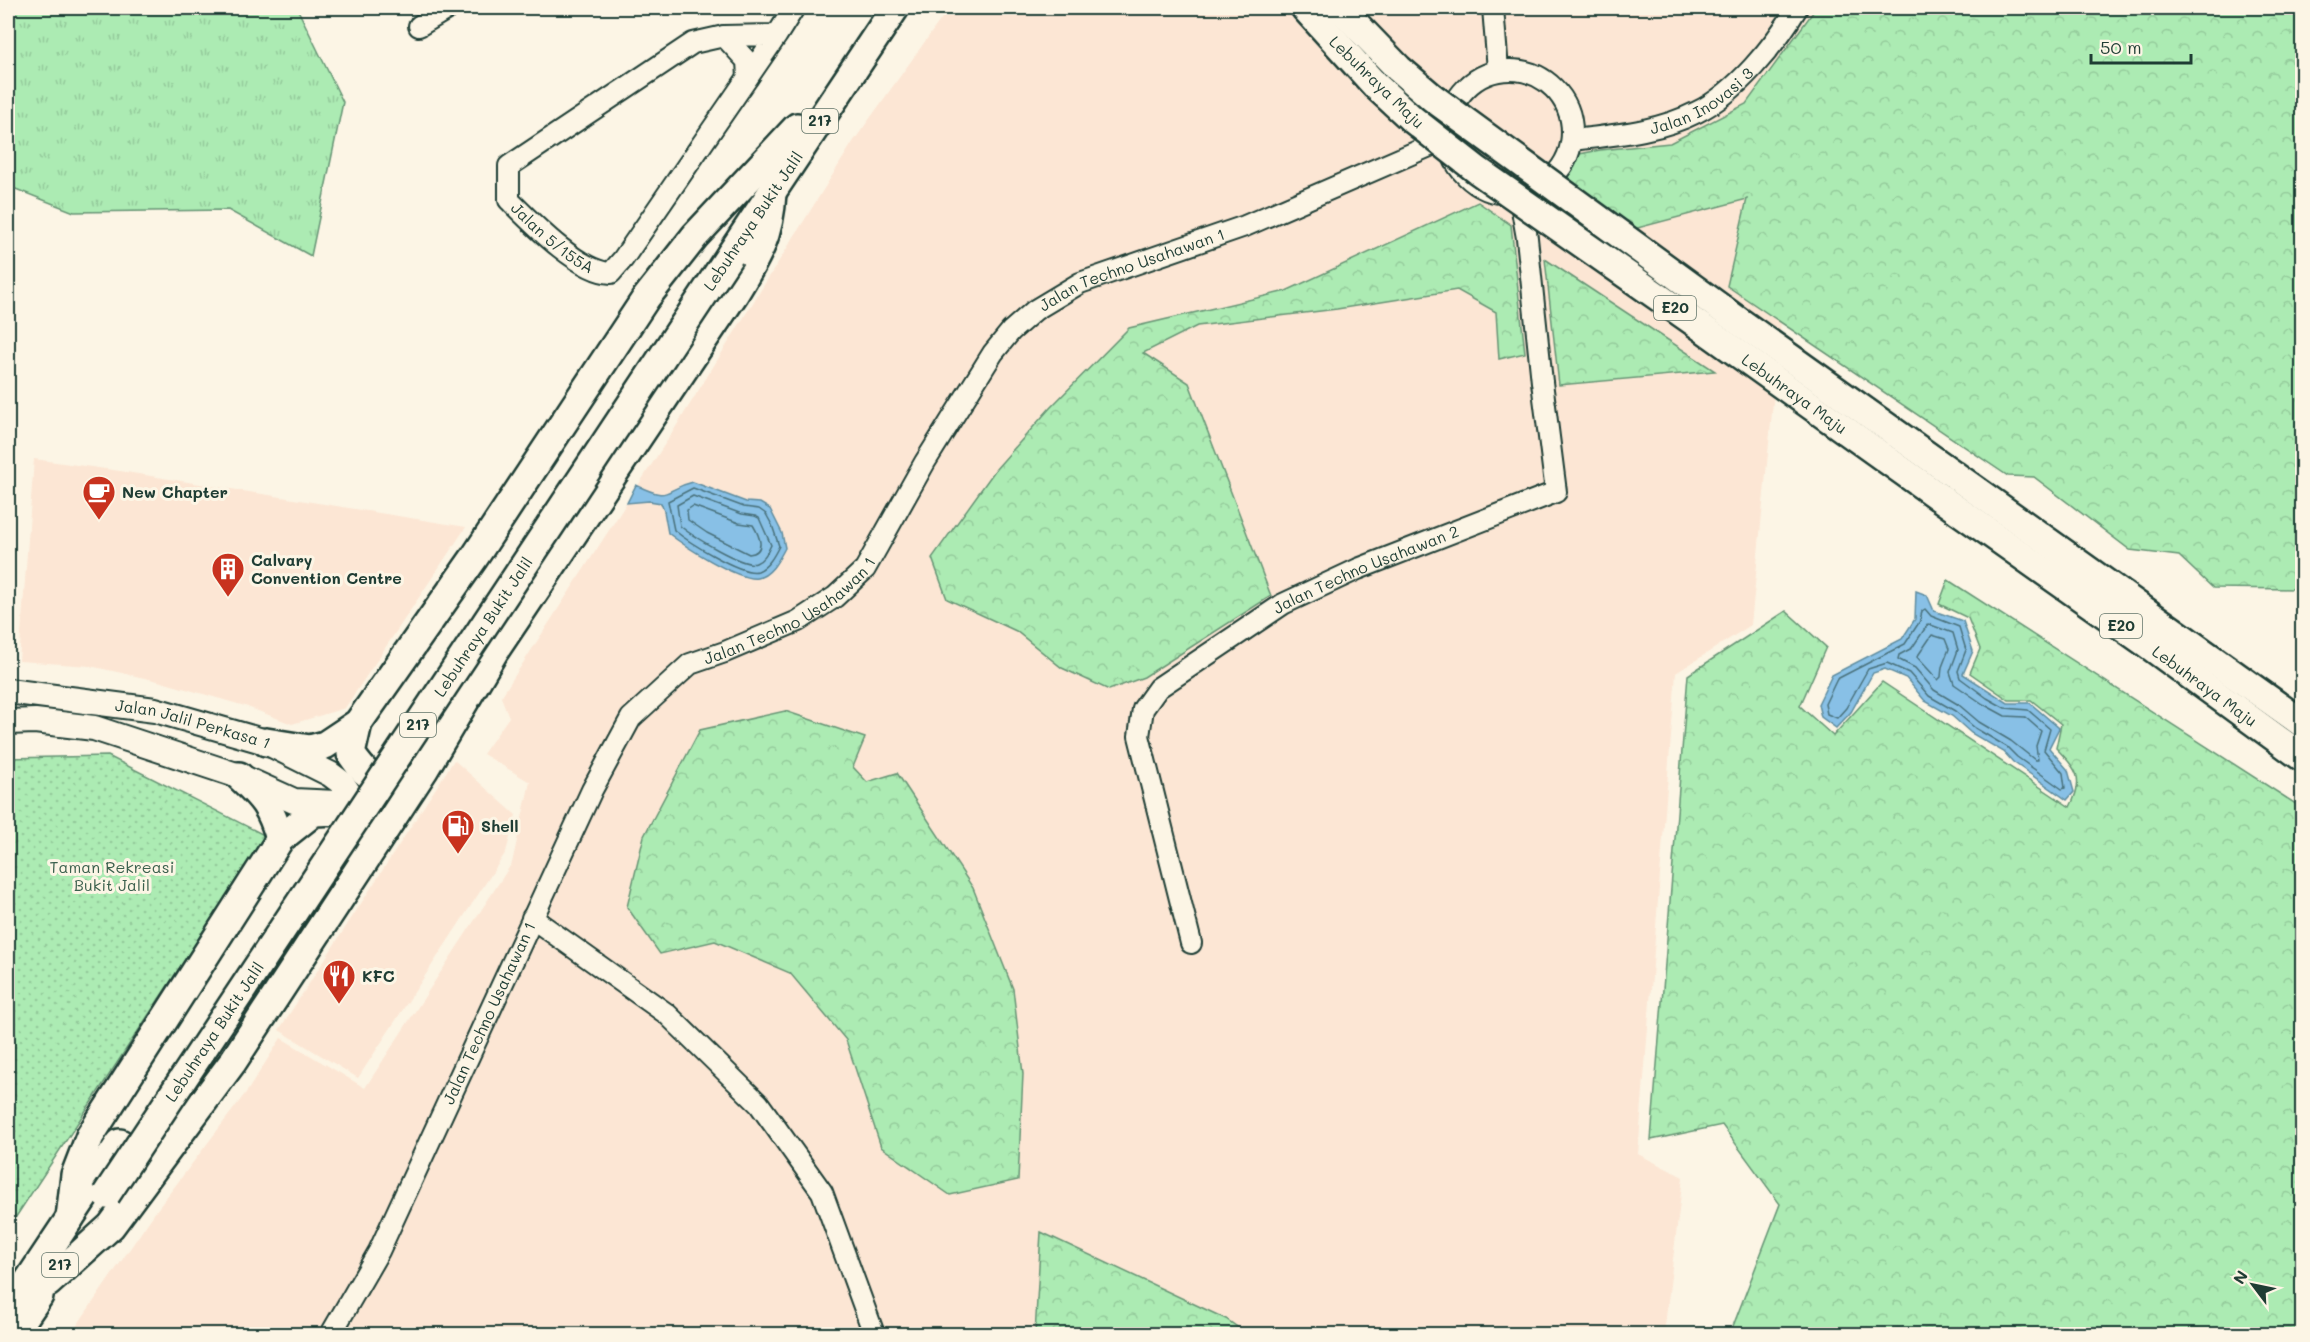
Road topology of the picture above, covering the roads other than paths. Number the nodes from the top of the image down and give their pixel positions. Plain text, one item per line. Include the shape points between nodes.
1 (449, 8) edge
2 (794, 8) edge
3 (874, 8) edge
4 (895, 8) edge
5 (1305, 8) edge
6 (1340, 8) edge
7 (1493, 8) edge
8 (1797, 8) edge
9 (419, 26) dead end
10 (777, 35) junction
11 (724, 36) junction
12 (1498, 70) junction
13 (748, 77) junction
14 (796, 127) junction
15 (1448, 138) junction
16 (1572, 140) junction
17 (772, 193) junction
18 (1519, 193) junction
19 (723, 251) junction
20 (8, 691) edge
21 (8, 722) edge
22 (358, 723) junction
23 (2302, 723) edge
24 (266, 742) junction
25 (2302, 757) edge
26 (311, 764) junction
27 (424, 770) junction
28 (239, 776) junction
29 (294, 801) junction
30 (356, 805) junction
31 (401, 806) junction
32 (280, 839) junction
33 (364, 860) junction
34 (532, 918) junction
35 (1191, 943) dead end
36 (70, 1218) junction
37 (48, 1283) junction
38 (8, 1311) edge
39 (13, 1335) edge
40 (331, 1335) edge
41 (874, 1335) edge

1 - 9 street
2 - 10 street, Jalan 5/155A
3 - 14 highway, Lebuhraya Bukit Jalil / 217
4 - 17 highway, Lebuhraya Bukit Jalil / 217
5 - 25 highway, Lebuhraya Maju / E20, bridge via 1394,103 1477,170
6 - 23 highway, Lebuhraya Maju / E20, bridge via 1399,69 1442,105
7 - 12 street
8 - 16 street, Jalan Inovasi 3 via 1741,79 1697,112 1649,129
10 - 11 street, Jalan 5/155A
10 - 13 street, Jalan 5/155A
11 - 13 street via 747,61
11 - 13 street, Jalan 5/155A via 693,43 509,166 509,200 547,238 598,273 611,273
12 - 15 street via 1466,88 1452,111
12 - 16 street via 1524,70 1548,81 1565,101
14 - 19 highway, Lebuhraya Bukit Jalil / 217
14 - 22 highway via 695,236 646,298 474,558
15 - 18 street via 1460,169 1472,181 1502,194
15 - 34 street, Jalan Techno Usahawan 1 via 1245,226 1080,283 1035,310 993,353 865,569 835,597 798,621 690,664 631,718
16 - 18 street via 1566,159 1554,175 1544,184
17 - 19 highway, Lebuhraya Bukit Jalil / 217
17 - 27 highway via 771,218 760,252 494,652
18 - 35 street, Jalan Techno Usahawan 2 via 1556,492 1283,604 1158,688 1143,709 1139,736
19 - 36 highway, Lebuhraya Bukit Jalil / 217
19 - 37 highway, Lebuhraya Bukit Jalil / 217, bridge
20 - 24 main road, Jalan Jalil Perkasa 1 via 155,710
21 - 28 main road, Jalan Jalil Perkasa 1 via 94,728
22 - 24 highway via 325,745 310,749
22 - 27 highway via 351,754 364,773 391,779
24 - 26 main road, Jalan Jalil Perkasa 1
26 - 29 main road via 317,774 316,782
26 - 30 main road, Jalan Jalil Perkasa 1 via 342,783
27 - 31 highway
28 - 29 main road, Jalan Jalil Perkasa 1
28 - 32 highway via 267,805
29 - 30 main road, Jalan Jalil Perkasa 1
30 - 31 main road, Jalan Jalil Perkasa 1 via 384,809
30 - 33 main road, Jalan Jalil Perkasa 1 via 373,828
31 - 33 highway
32 - 33 highway via 314,812 339,811 354,830
32 - 36 highway via 90,1136 75,1175
33 - 37 highway via 232,1063 111,1226
34 - 40 street, Jalan Techno Usahawan 1 via 379,1251
34 - 41 street via 667,1014 759,1104 822,1192
36 - 38 highway, Lebuhraya Bukit Jalil / 217
37 - 39 highway, Lebuhraya Bukit Jalil / 217

